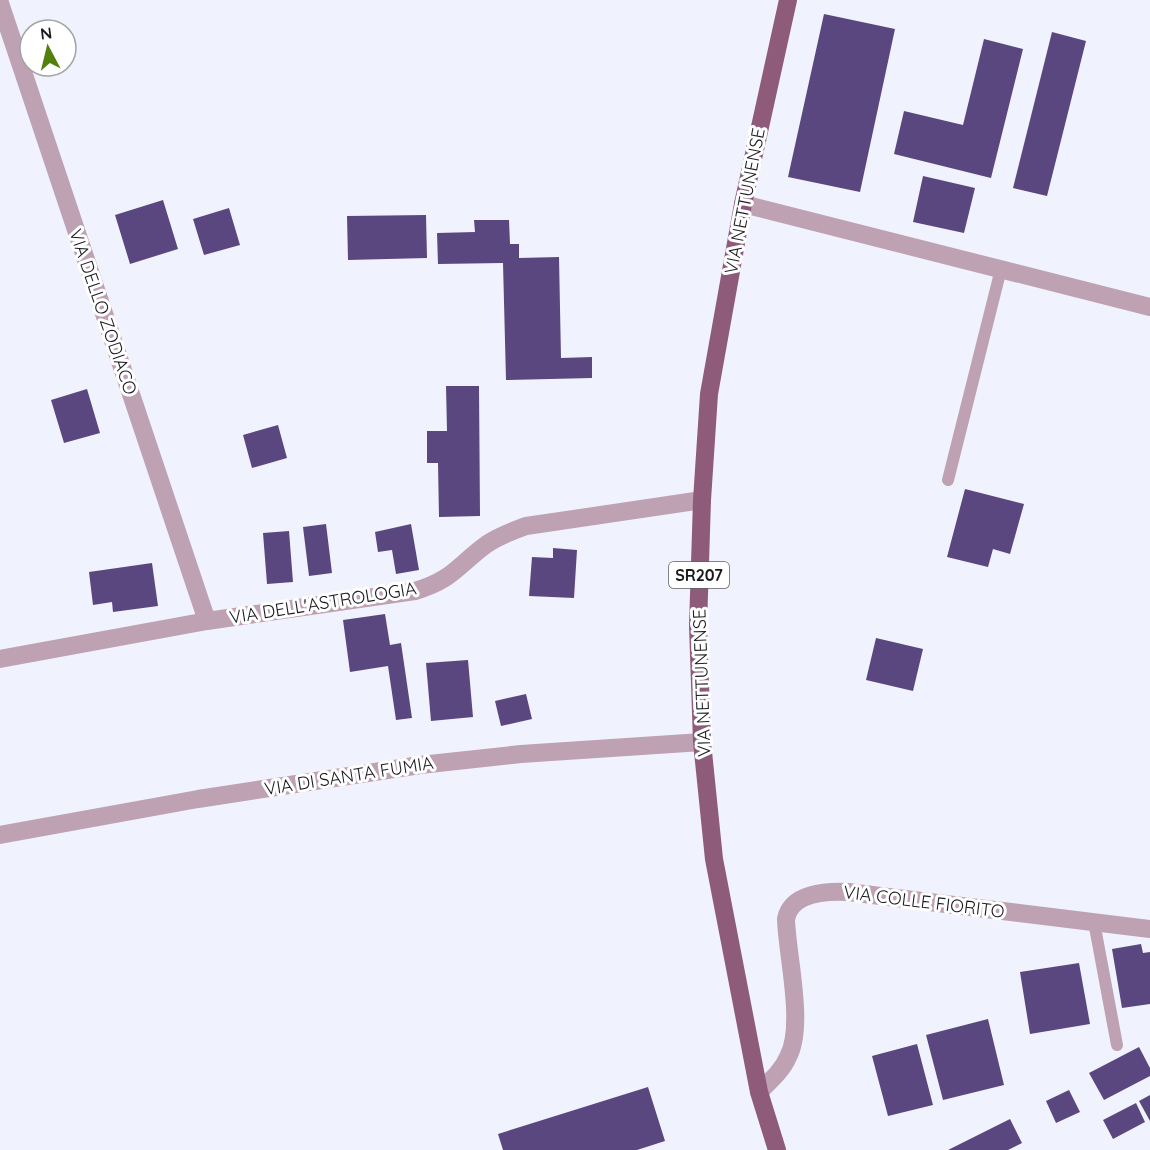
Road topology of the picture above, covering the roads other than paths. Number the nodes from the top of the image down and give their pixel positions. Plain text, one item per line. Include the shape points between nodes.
1 (788, 0) edge
2 (0, 3) edge
3 (743, 204) junction
4 (1002, 269) junction
5 (1150, 307) edge
6 (948, 480) dead end
7 (702, 500) junction
8 (207, 621) junction
9 (0, 659) edge
10 (702, 742) junction
11 (0, 835) edge
12 (1094, 922) junction
13 (1150, 929) edge
14 (1117, 1045) dead end
15 (759, 1092) junction
16 (777, 1150) edge

1 - 3 main road, VIA NETTUNENSE / SR207
2 - 8 street, VIA DELLO ZODIACO
3 - 4 street
3 - 7 main road, VIA NETTUNENSE / SR207 via 710,394
4 - 5 street
4 - 6 lane
7 - 8 street, VIA DELL'ASTROLOGIA via 526,526 487,544 445,579 415,591
7 - 10 main road, VIA NETTUNENSE / SR207 via 698,627
8 - 9 street, VIA DELL'ASTROLOGIA
10 - 11 street, VIA DI SANTA FUMIA via 539,752 420,765
10 - 15 main road, VIA NETTUNENSE / SR207 via 714,859
12 - 13 street, VIA COLLE FIORITO
12 - 14 lane
12 - 15 street, VIA COLLE FIORITO via 848,892 826,892 797,901 786,919 795,1021 792,1049
15 - 16 main road, VIA NETTUNENSE / SR207

